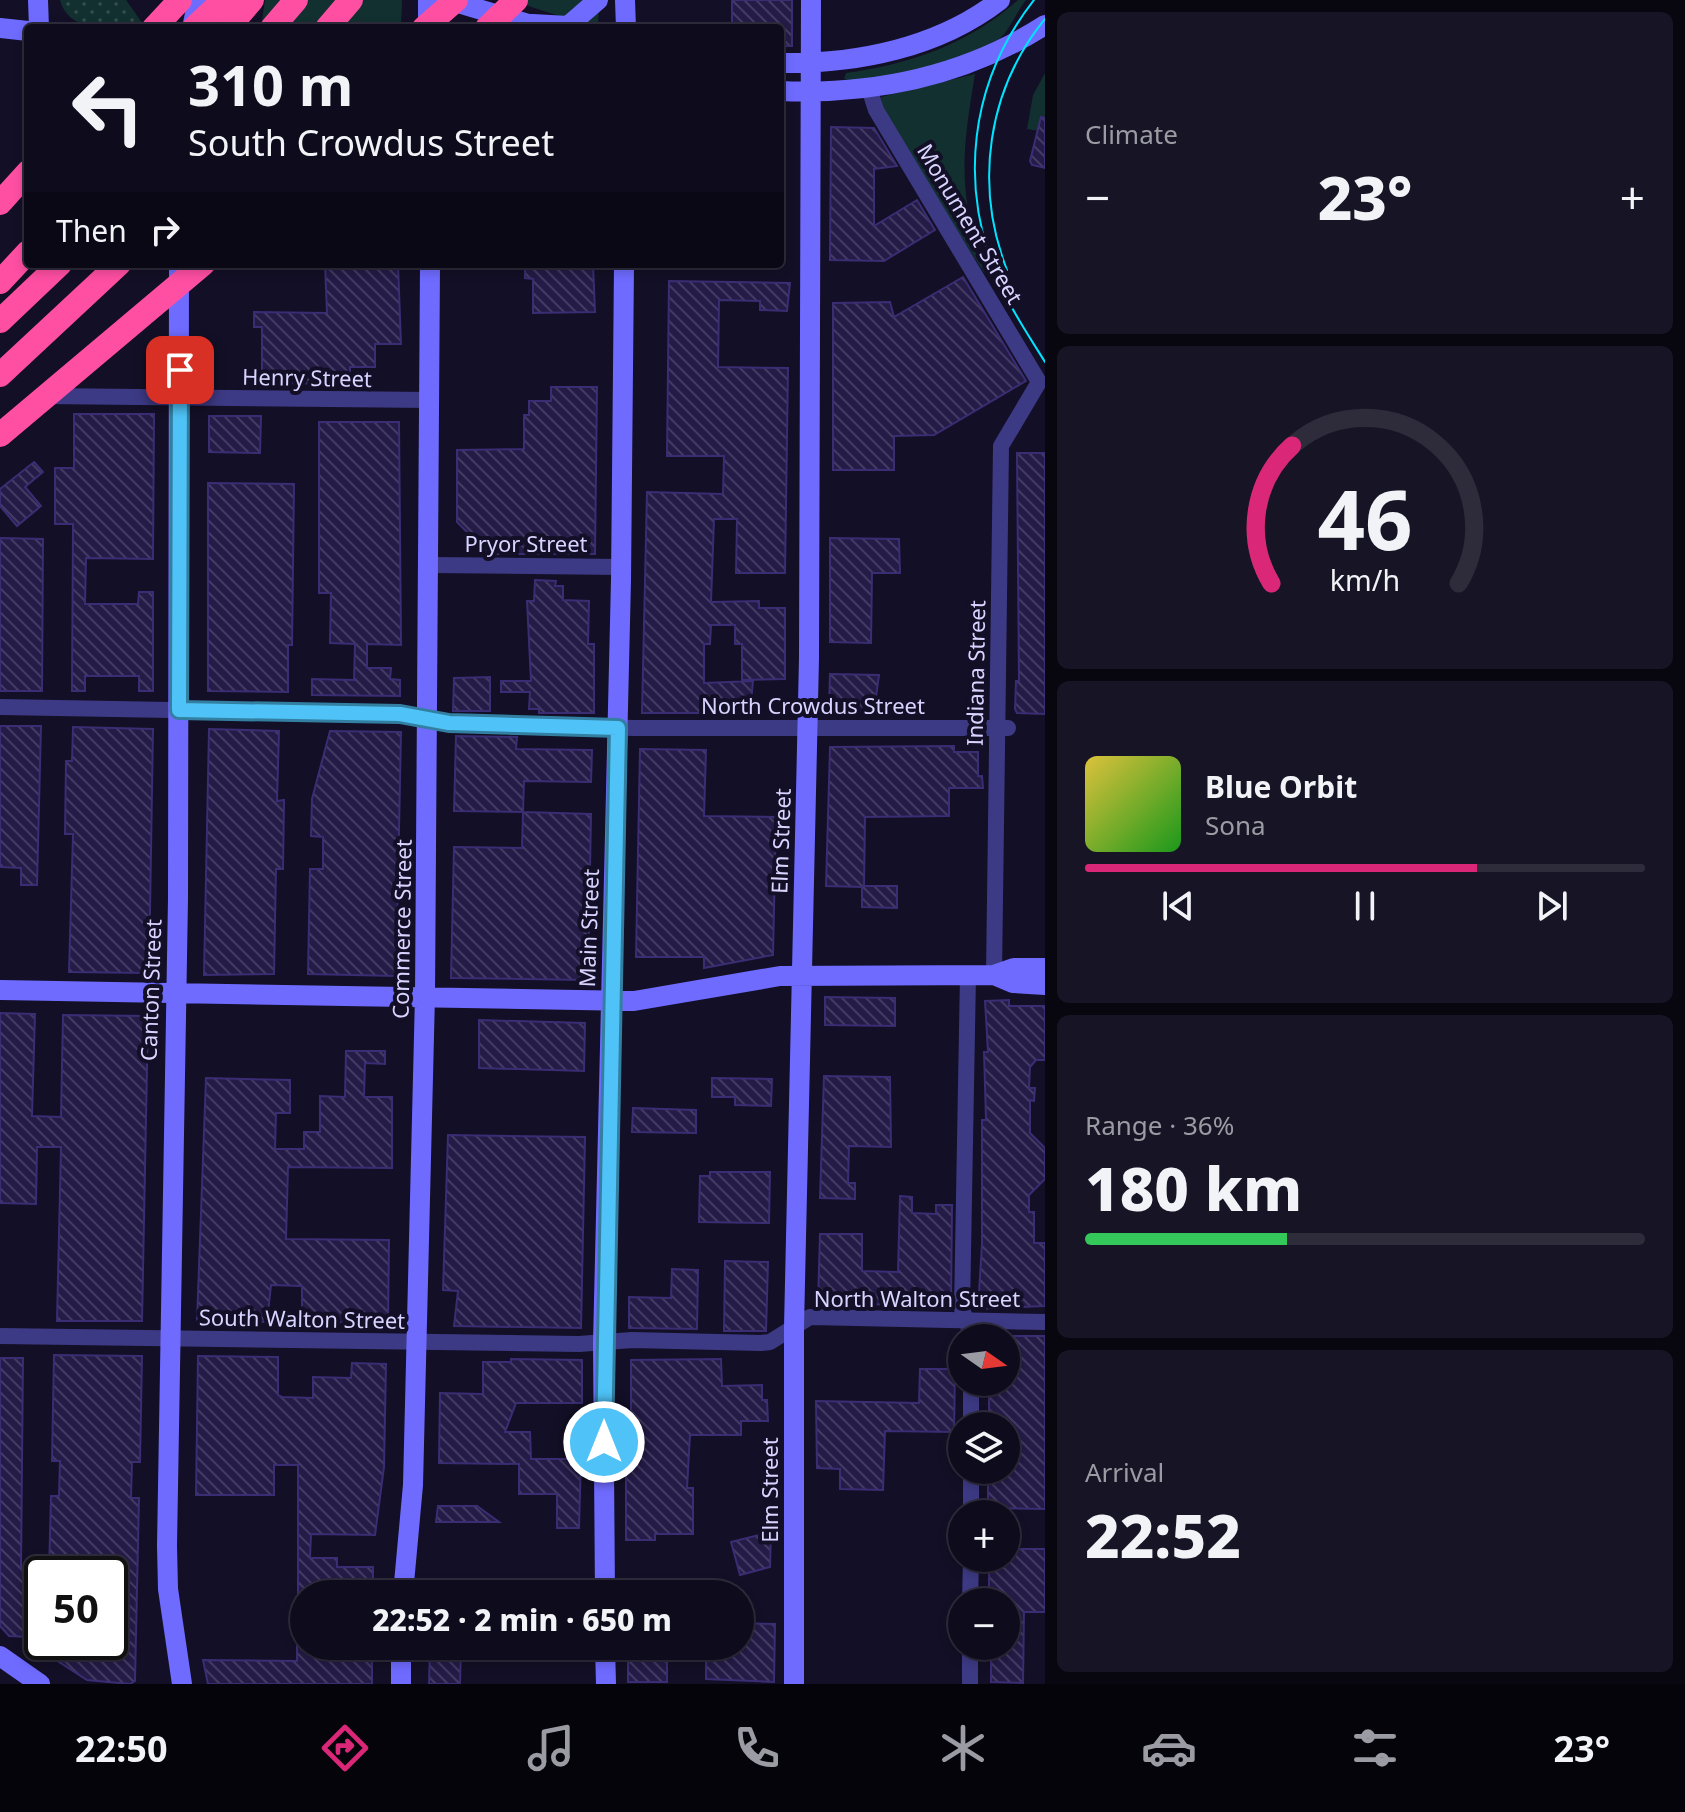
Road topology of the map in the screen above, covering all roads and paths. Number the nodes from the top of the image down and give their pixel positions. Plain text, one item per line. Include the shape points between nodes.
1 (38, 0) edge
2 (180, 0) edge
3 (198, 0) edge
4 (224, 0) edge
5 (242, 0) edge
6 (252, 0) edge
7 (296, 0) edge
8 (351, 0) edge
9 (428, 0) edge
10 (448, 0) edge
11 (456, 0) edge
12 (598, 0) edge
13 (625, 0) edge
14 (811, 0) edge
15 (1000, 0) edge
16 (519, 11) edge
17 (39, 24) edge
18 (158, 24) edge
19 (194, 24) edge
20 (197, 24) edge
21 (231, 24) edge
22 (239, 24) edge
23 (275, 24) edge
24 (330, 24) edge
25 (426, 24) edge
26 (430, 24) edge
27 (495, 24) edge
28 (537, 24) edge
29 (561, 24) edge
30 (571, 24) edge
31 (626, 24) edge
32 (1045, 25) edge
33 (0, 28) edge
34 (24, 31) edge
35 (784, 63) edge
36 (811, 63) junction
37 (869, 88) junction
38 (784, 91) edge
39 (811, 91) junction
40 (24, 256) edge
41 (56, 268) edge
42 (115, 268) edge
43 (133, 268) edge
44 (179, 268) edge
45 (191, 268) edge
46 (198, 268) edge
47 (430, 268) edge
48 (624, 268) edge
49 (0, 282) edge
50 (92, 291) junction
51 (180, 297) junction
52 (0, 321) edge
53 (0, 375) edge
54 (1039, 382) joint
55 (181, 397) junction
56 (431, 400) junction
57 (0, 424) edge
58 (0, 435) edge
59 (430, 565) junction
60 (621, 567) junction
61 (0, 707) edge
62 (179, 710) junction
63 (429, 719) junction
64 (618, 728) junction
65 (1002, 728) junction
66 (808, 729) junction
67 (1045, 968) edge
68 (800, 975) junction
69 (968, 975) junction
70 (994, 975) junction
71 (1045, 985) edge
72 (0, 990) edge
73 (176, 993) junction
74 (425, 995) junction
75 (611, 1000) junction
76 (967, 1321) junction
77 (1045, 1322) edge
78 (968, 1324) edge
79 (794, 1327) junction
80 (0, 1336) edge
81 (170, 1339) junction
82 (417, 1342) junction
83 (603, 1343) junction
84 (404, 1580) edge
85 (605, 1580) edge
86 (0, 1656) edge
87 (401, 1660) edge
88 (605, 1660) edge
89 (970, 1660) edge
90 (40, 1684) edge
91 (182, 1684) edge
92 (401, 1684) edge
93 (606, 1684) edge
94 (794, 1684) edge
95 (970, 1684) edge

1 - 17 main road
2 - 18 highway
3 - 19 main road
4 - 20 highway
5 - 22 main road
6 - 21 highway, bridge
7 - 23 highway
8 - 24 highway
9 - 25 main road
10 - 16 main road
11 - 26 highway, bridge
12 - 30 main road
13 - 31 main road
14 - 36 main road, Elm Street
15 - 36 main road via 921,43
16 - 27 highway, bridge
16 - 28 main road
16 - 29 main road
32 - 37 main road via 967,65
33 - 34 main road
35 - 36 main road
36 - 39 main road, Elm Street
37 - 39 main road
37 - 54 street, Monument Street via 876,110
38 - 39 main road
39 - 66 main road, Elm Street
40 - 49 highway
41 - 52 highway
42 - 50 highway
43 - 50 highway
44 - 51 main road, Canton Street
45 - 51 main road, Canton Street
46 - 58 highway, bridge
47 - 56 main road, Commerce Street
48 - 60 main road, Main Street
50 - 53 highway
51 - 55 main road, Canton Street
54 - 65 street, Indiana Street via 1001,446
55 - 56 street, Henry Street
55 - 57 street, Henry Street via 37,397
55 - 62 main road, Canton Street
56 - 59 main road, Commerce Street
59 - 60 street, Pryor Street
59 - 63 main road, Commerce Street
60 - 64 main road, Main Street
61 - 62 street, North Crowdus Street
62 - 63 street, North Crowdus Street
62 - 73 main road, Canton Street
63 - 64 street, North Crowdus Street
63 - 74 main road, Commerce Street
64 - 66 street, North Crowdus Street
64 - 75 main road, Main Street
65 - 66 street, North Crowdus Street
65 - 70 street, Indiana Street
66 - 68 main road, Elm Street
67 - 70 main road via 1014,968
68 - 69 main road
68 - 75 main road via 634,1001
68 - 79 main road, Elm Street
69 - 70 main road
69 - 76 street via 962,1300
70 - 71 main road via 1013,983
72 - 73 main road
73 - 74 main road
73 - 81 main road, Canton Street
74 - 75 main road
74 - 82 main road, Commerce Street
75 - 83 main road, Main Street
76 - 77 street, North Walton Street
76 - 78 street
76 - 79 street, North Walton Street via 810,1317
79 - 83 street, North Walton Street via 761,1343
79 - 94 main road, Elm Street
80 - 81 street, South Walton Street
81 - 82 street, South Walton Street
81 - 91 main road, Canton Street via 168,1589
82 - 83 street, South Walton Street
82 - 84 main road, Commerce Street
83 - 85 main road, Main Street
86 - 90 main road
87 - 92 main road
88 - 93 main road
89 - 95 street

